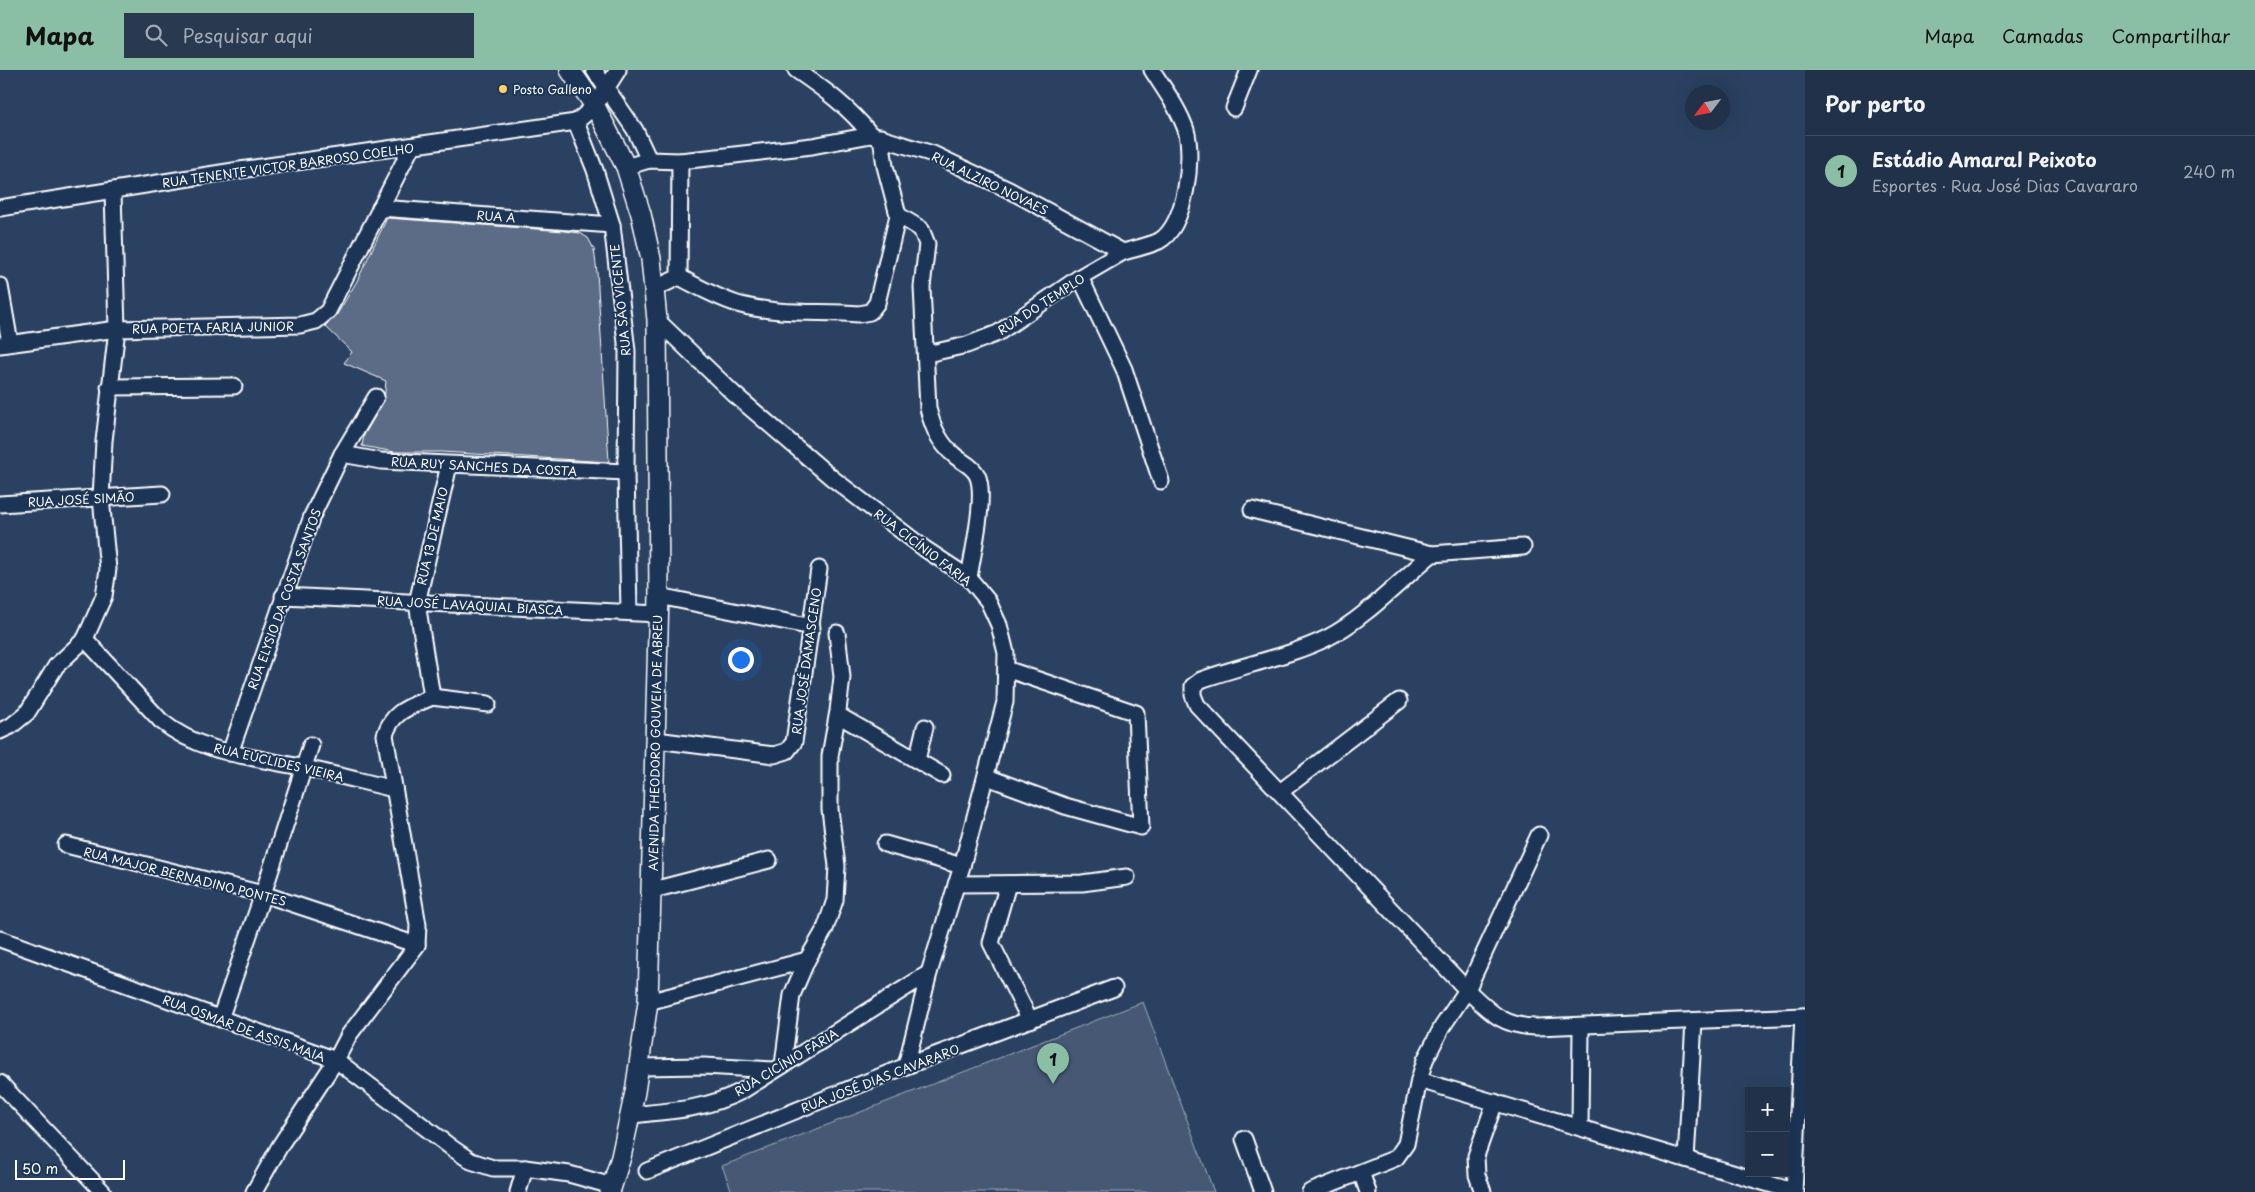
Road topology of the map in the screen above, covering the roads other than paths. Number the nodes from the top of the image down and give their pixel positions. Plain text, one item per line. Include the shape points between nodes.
1 (570, 70) edge
2 (594, 70) edge
3 (618, 70) edge
4 (796, 70) edge
5 (1152, 70) edge
6 (1249, 70) edge
7 (607, 88) junction
8 (595, 106) junction
9 (1234, 108) dead end
10 (576, 122) junction
11 (876, 136) junction
12 (412, 146) junction
13 (649, 160) junction
14 (680, 161) junction
15 (626, 168) junction
16 (113, 192) junction
17 (0, 208) edge
18 (380, 208) junction
19 (898, 215) junction
20 (612, 225) junction
21 (1122, 252) junction
22 (679, 276) junction
23 (1080, 278) junction
24 (0, 286) edge
25 (654, 289) junction
26 (657, 320) junction
27 (117, 329) junction
28 (5, 344) edge
29 (926, 354) junction
30 (234, 386) dead end
31 (109, 387) junction
32 (376, 397) dead end
33 (342, 454) junction
34 (450, 465) junction
35 (626, 472) junction
36 (1161, 481) dead end
37 (162, 494) dead end
38 (101, 498) junction
39 (0, 504) edge
40 (1252, 510) dead end
41 (1523, 547) dead end
42 (1432, 554) junction
43 (819, 569) dead end
44 (968, 578) junction
45 (283, 596) junction
46 (417, 603) junction
47 (658, 605) junction
48 (629, 612) junction
49 (812, 627) junction
50 (837, 633) dead end
51 (85, 639) junction
52 (1006, 669) junction
53 (432, 697) junction
54 (1399, 701) dead end
55 (488, 704) dead end
56 (838, 715) junction
57 (926, 727) dead end
58 (0, 730) edge
59 (656, 740) junction
60 (311, 745) dead end
61 (230, 753) junction
62 (917, 760) junction
63 (304, 768) junction
64 (942, 775) dead end
65 (987, 777) junction
66 (394, 789) junction
67 (1280, 792) junction
68 (1540, 835) dead end
69 (886, 844) dead end
70 (66, 845) dead end
71 (769, 860) dead end
72 (962, 866) junction
73 (1127, 877) dead end
74 (956, 884) junction
75 (1008, 884) junction
76 (653, 890) junction
77 (263, 894) junction
78 (0, 939) edge
79 (417, 945) junction
80 (807, 960) junction
81 (928, 973) junction
82 (1114, 988) dead end
83 (1467, 990) junction
84 (648, 1002) junction
85 (1804, 1016) edge
86 (220, 1019) junction
87 (1030, 1020) junction
88 (1694, 1021) junction
89 (1581, 1026) junction
90 (336, 1060) junction
91 (906, 1066) junction
92 (640, 1067) junction
93 (778, 1067) junction
94 (1419, 1080) junction
95 (0, 1084) edge
96 (1495, 1102) junction
97 (630, 1115) junction
98 (1580, 1128) junction
99 (1244, 1139) dead end
100 (1686, 1159) junction
101 (525, 1168) junction
102 (647, 1170) dead end
103 (1361, 1172) junction
104 (611, 1189) edge
105 (103, 1192) edge
106 (254, 1192) edge
107 (518, 1192) edge
108 (1263, 1192) edge
109 (1310, 1192) edge
110 (1368, 1192) edge
111 (1483, 1192) edge
112 (1795, 1192) edge

1 - 8 main road, AVENIDA THEODORO GOUVEIA DE ABREU
2 - 7 street
3 - 7 street
4 - 11 street via 840,101
5 - 21 street via 1187,133 1186,189 1169,232 1160,240
6 - 9 street
7 - 8 street
7 - 13 street via 635,130
8 - 10 street
8 - 15 main road, AVENIDA THEODORO GOUVEIA DE ABREU
10 - 12 street, RUA TENENTE VICTOR BARROSO COELHO
10 - 20 street, RUA SÃO VICENTE
11 - 14 street, RUA ALZIRO NOVAES
11 - 19 street
11 - 21 street, RUA ALZIRO NOVAES via 933,154 1009,190
12 - 16 street, RUA TENENTE VICTOR BARROSO COELHO
12 - 18 street, RUA POETA FARIA JUNIOR
13 - 14 street, RUA ALZIRO NOVAES
13 - 15 street, RUA ALZIRO NOVAES
14 - 22 street
15 - 25 main road, AVENIDA THEODORO GOUVEIA DE ABREU via 642,214
16 - 17 street, RUA TENENTE VICTOR BARROSO COELHO
16 - 27 street
18 - 20 street, RUA A
18 - 27 street, RUA POETA FARIA JUNIOR via 328,311 316,321 300,325
19 - 22 street via 877,303 866,314 776,311 741,305 715,296
19 - 29 street via 921,229 927,244 922,288
20 - 35 street, RUA SÃO VICENTE via 627,351
21 - 23 street, RUA DO TEMPLO
22 - 25 street
23 - 29 street, RUA DO TEMPLO via 998,333 967,345
23 - 36 street via 1124,369
24 - 28 street
25 - 26 main road, AVENIDA THEODORO GOUVEIA DE ABREU
26 - 44 street, RUA CICÍNIO FARIA via 734,394 832,478
26 - 47 main road, AVENIDA THEODORO GOUVEIA DE ABREU
27 - 28 street, RUA POETA FARIA JUNIOR
27 - 31 street
29 - 44 street via 931,422 944,444 971,466 980,483 980,503
30 - 31 street
31 - 38 street
32 - 33 street, RUA ELYSIO DA COSTA SANTOS
33 - 34 street, RUA RUY SANCHES DA COSTA via 381,461
33 - 45 street, RUA ELYSIO DA COSTA SANTOS via 312,516
34 - 35 street, RUA RUY SANCHES DA COSTA
34 - 46 street, RUA 13 DE MAIO
35 - 48 street, RUA SÃO VICENTE
37 - 38 street, RUA JOSÉ SIMÃO
38 - 39 street, RUA JOSÉ SIMÃO
38 - 51 street via 108,570 104,596
40 - 42 street
41 - 42 street
42 - 67 street via 1362,614 1328,637 1303,648 1226,670 1193,686 1197,705
43 - 49 street, RUA JOSÉ DAMASCENO
44 - 52 street, RUA CICÍNIO FARIA via 988,601 1000,625
45 - 46 street, RUA JOSÉ LAVAQUIAL BIASCA
45 - 61 street, RUA ELYSIO DA COSTA SANTOS
46 - 48 street, RUA JOSÉ LAVAQUIAL BIASCA
46 - 53 street, RUA 13 DE MAIO
47 - 48 street, RUA JOSÉ LAVAQUIAL BIASCA
47 - 49 street, RUA JOSÉ LAVAQUIAL BIASCA
47 - 59 main road, AVENIDA THEODORO GOUVEIA DE ABREU
49 - 59 street, RUA JOSÉ DAMASCENO via 794,742 787,751 774,755
50 - 56 street via 842,677
51 - 58 street via 56,666 27,713
51 - 61 street, RUA EUCLIDES VIEIRA via 161,721 191,740
52 - 65 street, RUA CICÍNIO FARIA via 1005,702
52 - 65 street via 1136,713 1141,827 1065,806
53 - 55 street
53 - 66 street via 399,712 389,723 385,735
54 - 67 street
56 - 62 street
56 - 80 street via 830,756 830,810 837,866 835,900 825,930
57 - 62 street
59 - 76 main road, AVENIDA THEODORO GOUVEIA DE ABREU
60 - 63 street
61 - 63 street, RUA EUCLIDES VIEIRA
62 - 64 street
63 - 66 street, RUA EUCLIDES VIEIRA
63 - 77 street
65 - 72 street, RUA CICÍNIO FARIA
66 - 79 street via 418,925
67 - 83 street
68 - 83 street
69 - 72 street
70 - 77 street, RUA MAJOR BERNADINO PONTES
71 - 76 street
72 - 74 street, RUA CICÍNIO FARIA
73 - 75 street via 1082,883
74 - 75 street
74 - 81 street, RUA CICÍNIO FARIA
75 - 87 street via 991,942
76 - 84 main road, AVENIDA THEODORO GOUVEIA DE ABREU
77 - 79 street, RUA MAJOR BERNADINO PONTES
77 - 86 street
78 - 86 street, RUA OSMAR DE ASSIS MAIA
79 - 90 street via 350,1034
80 - 84 street
80 - 93 street via 792,995
81 - 91 street, RUA CICÍNIO FARIA
81 - 93 street, RUA CICÍNIO FARIA
82 - 87 street, RUA JOSÉ DIAS CAVARARO
83 - 89 street via 1491,1013 1511,1024 1525,1027
83 - 94 street via 1433,1042
84 - 92 main road, AVENIDA THEODORO GOUVEIA DE ABREU
85 - 88 street
85 - 112 street
86 - 90 street, RUA OSMAR DE ASSIS MAIA
87 - 91 street, RUA JOSÉ DIAS CAVARARO
88 - 89 street
88 - 100 street
89 - 98 street
90 - 101 street, RUA OSMAR DE ASSIS MAIA via 472,1161 493,1168
90 - 106 street
91 - 102 street, RUA JOSÉ DIAS CAVARARO
92 - 93 street
92 - 97 main road, AVENIDA THEODORO GOUVEIA DE ABREU
93 - 97 street, RUA CICÍNIO FARIA via 719,1102 690,1109
94 - 96 street
94 - 103 street via 1410,1132 1402,1152 1396,1158
95 - 105 street
96 - 98 street
96 - 111 street via 1478,1146 1475,1164
97 - 104 main road, AVENIDA THEODORO GOUVEIA DE ABREU
98 - 100 street
99 - 108 street
100 - 112 street
101 - 104 street, RUA OSMAR DE ASSIS MAIA via 569,1174
101 - 107 street
103 - 109 street
103 - 110 street

